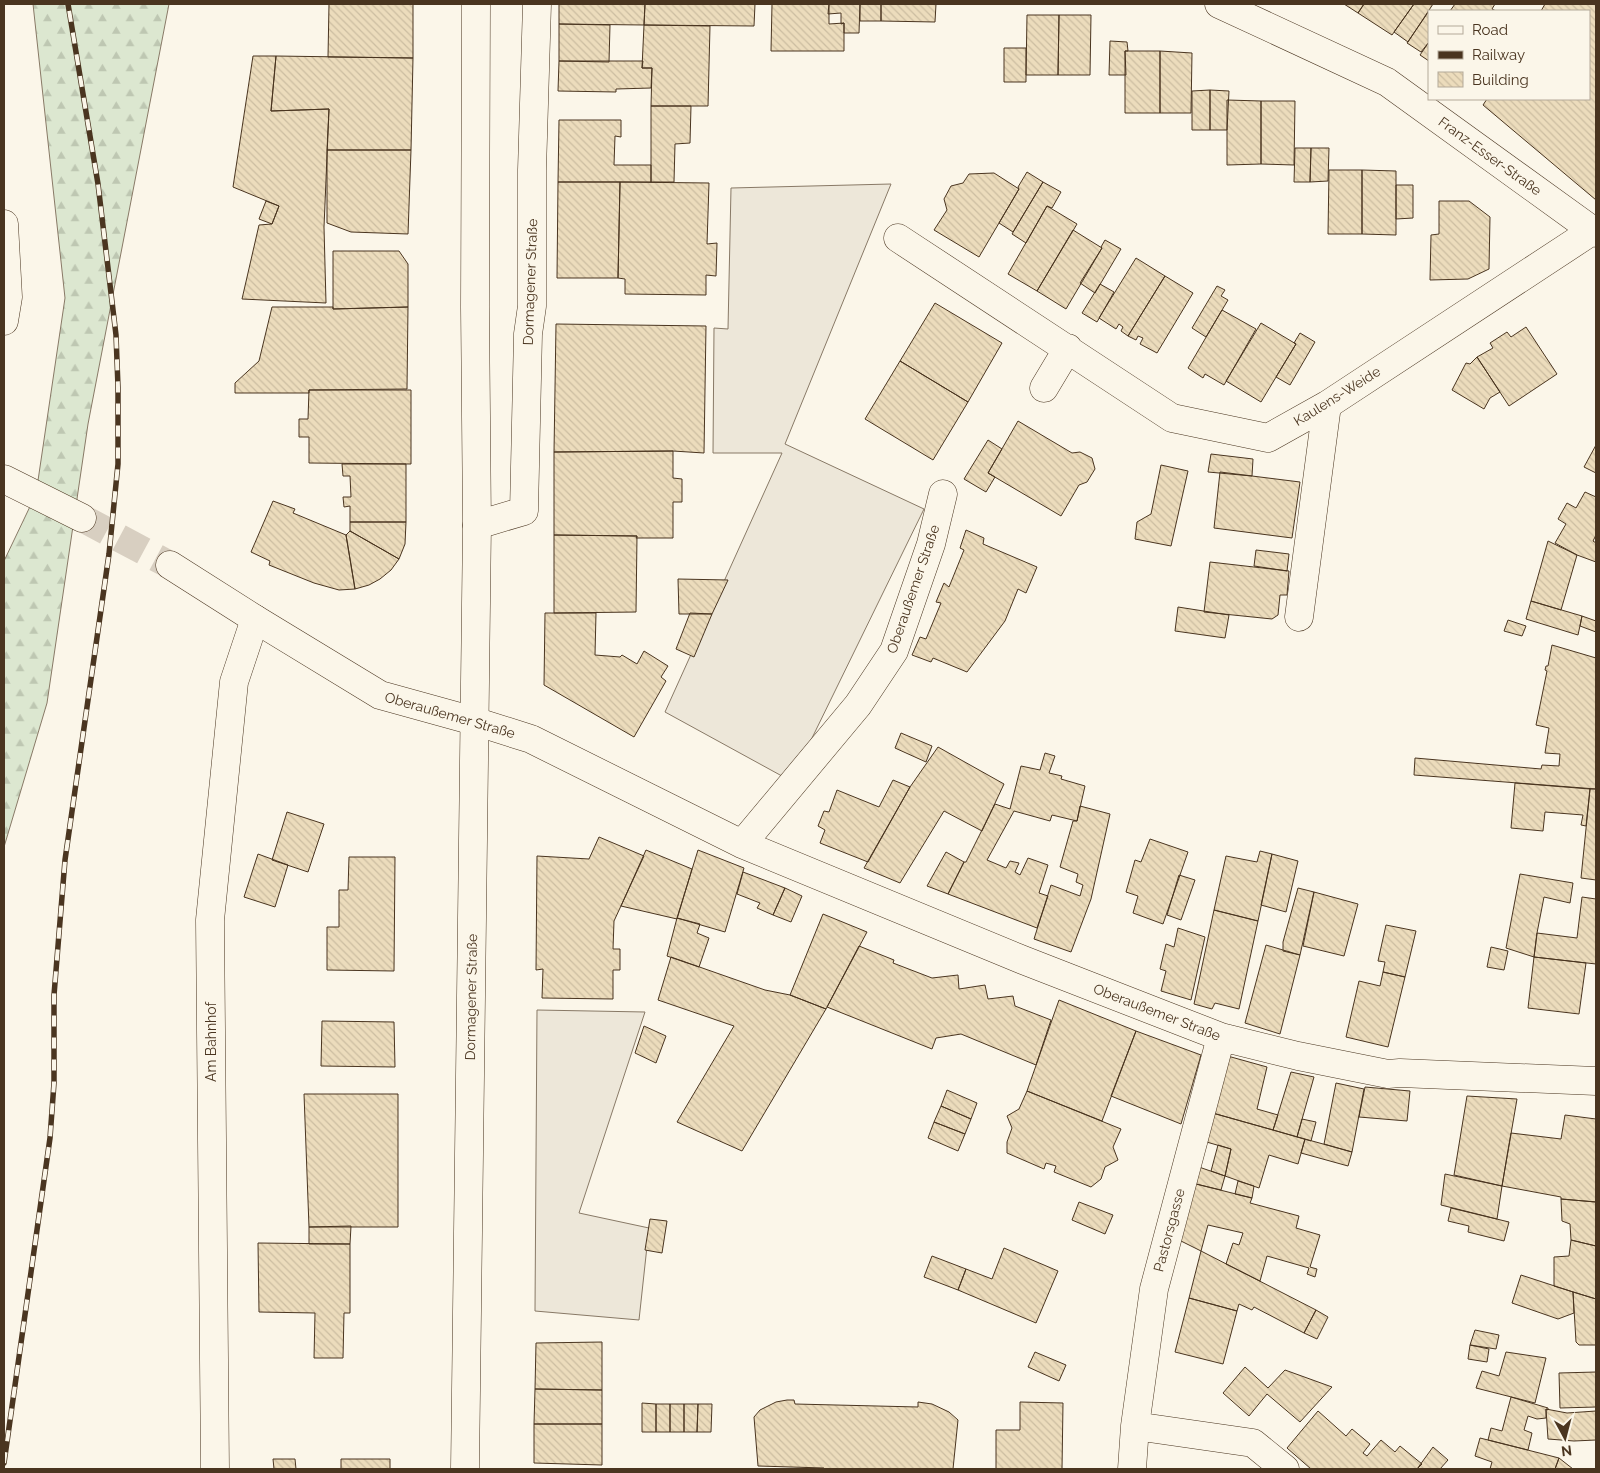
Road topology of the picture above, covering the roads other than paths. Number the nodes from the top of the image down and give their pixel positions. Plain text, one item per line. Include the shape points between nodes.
1 (476, 4) edge
2 (537, 4) edge
3 (1219, 4) edge
4 (4, 224) edge
5 (1594, 232) edge
6 (898, 238) dead end
7 (4, 321) edge
8 (1068, 348) junction
9 (1044, 388) dead end
10 (1327, 405) junction
11 (4, 479) edge
12 (943, 494) dead end
13 (82, 518) tunnel mouth
14 (477, 525) junction
15 (170, 565) tunnel mouth
16 (1299, 617) dead end
17 (255, 619) junction
18 (474, 721) junction
19 (742, 844) junction
20 (1220, 1037) junction
21 (1596, 1081) edge
22 (1135, 1426) junction
23 (215, 1469) edge
24 (465, 1469) edge
25 (1132, 1469) edge
26 (1285, 1469) edge

1 - 14 street, Dormagener Straße
2 - 14 street, Dormagener Straße via 532,306 528,334 524,511
3 - 5 street, Franz-Esser-Straße via 1387,82
4 - 7 street via 8,297
5 - 10 street, Kaulens-Weide
6 - 8 street, Kaulens-Weide
8 - 9 street
8 - 10 street, Kaulens-Weide via 1172,418 1268,438
10 - 16 street
11 - 13 street
12 - 19 street, Oberaußemer Straße via 931,544 894,651 858,706
14 - 18 street, Dormagener Straße
15 - 17 street, Oberaußemer Straße
17 - 18 street, Oberaußemer Straße via 380,695
17 - 23 street, Am Bahnhof via 234,682 210,920
18 - 19 street, Oberaußemer Straße via 531,739
18 - 24 street, Dormagener Straße
19 - 20 street, Oberaußemer Straße
20 - 21 street, Oberaußemer Straße via 1388,1074
20 - 22 street, Pastorsgasse via 1154,1289
22 - 25 street, Pastorsgasse
22 - 26 street via 1253,1443

